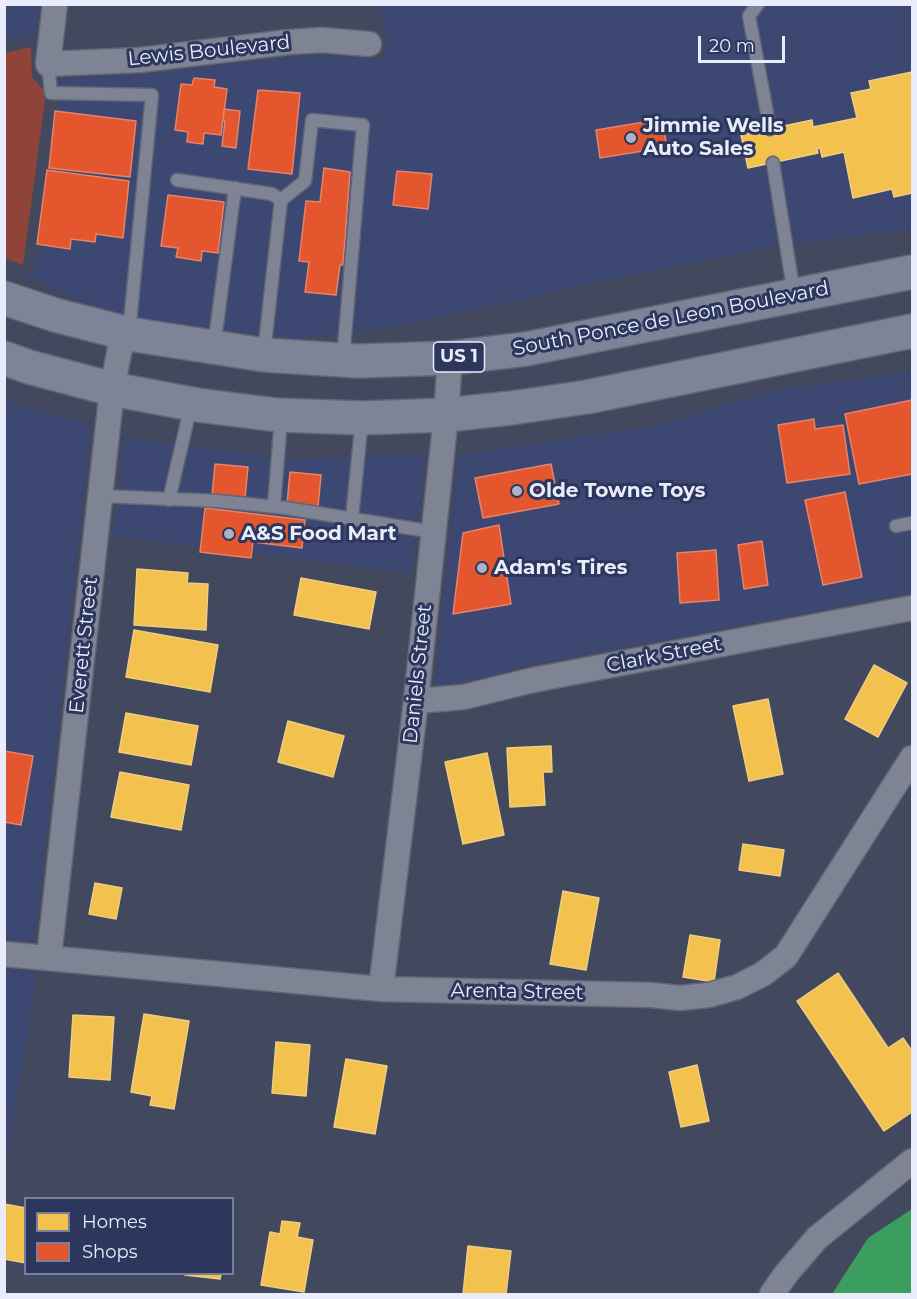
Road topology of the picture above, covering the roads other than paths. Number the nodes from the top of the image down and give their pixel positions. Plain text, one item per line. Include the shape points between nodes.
1 (55, 4) edge
2 (758, 4) edge
3 (369, 44) dead end
4 (48, 64) junction
5 (770, 129) dead end
6 (773, 163) dead end
7 (177, 180) dead end
8 (235, 188) junction
9 (281, 201) junction
10 (912, 272) edge
11 (795, 295) junction
12 (6, 298) edge
13 (912, 331) edge
14 (126, 333) junction
15 (214, 348) junction
16 (264, 356) junction
17 (4, 358) edge
18 (450, 358) junction
19 (343, 361) junction
20 (112, 389) junction
21 (191, 404) junction
22 (281, 415) junction
23 (446, 415) junction
24 (362, 418) junction
25 (100, 496) junction
26 (169, 500) junction
27 (274, 506) junction
28 (352, 518) junction
29 (912, 523) edge
30 (896, 526) dead end
31 (434, 532) junction
32 (912, 608) edge
33 (416, 701) junction
34 (912, 758) edge
35 (4, 954) edge
36 (49, 957) junction
37 (381, 989) junction
38 (912, 1161) edge
39 (772, 1294) edge

1 - 4 street
2 - 5 lane via 749,16
3 - 4 street, Lewis Boulevard via 289,42 140,60
4 - 14 lane via 51,93 152,95
6 - 11 lane
7 - 8 lane
8 - 9 lane via 272,194
8 - 15 lane
9 - 16 lane
9 - 19 lane via 305,181 312,120 363,125
10 - 11 highway, South Ponce de Leon Boulevard / US 1
11 - 18 highway, South Ponce de Leon Boulevard / US 1 via 526,349
12 - 14 highway, South Ponce de Leon Boulevard / US 1
13 - 23 highway via 587,397
14 - 15 highway, South Ponce de Leon Boulevard / US 1
14 - 20 street, Everett Street
15 - 16 highway, South Ponce de Leon Boulevard / US 1
16 - 19 highway, South Ponce de Leon Boulevard / US 1
17 - 20 highway
18 - 19 highway, South Ponce de Leon Boulevard / US 1
18 - 23 street, Daniels Street
20 - 21 highway
20 - 25 street, Everett Street
21 - 22 highway
21 - 26 lane
22 - 24 highway
22 - 27 lane
23 - 24 highway
23 - 31 street, Daniels Street
24 - 28 lane
25 - 26 lane
25 - 36 street, Everett Street
26 - 27 lane
27 - 28 lane
28 - 31 lane
29 - 30 lane
31 - 33 street, Daniels Street
32 - 33 street, Clark Street via 533,680 464,697
33 - 37 street, Daniels Street
34 - 37 street, Arenta Street via 786,956 737,987 680,998
35 - 36 street, Arenta Street
36 - 37 street, Arenta Street
38 - 39 street via 817,1238

